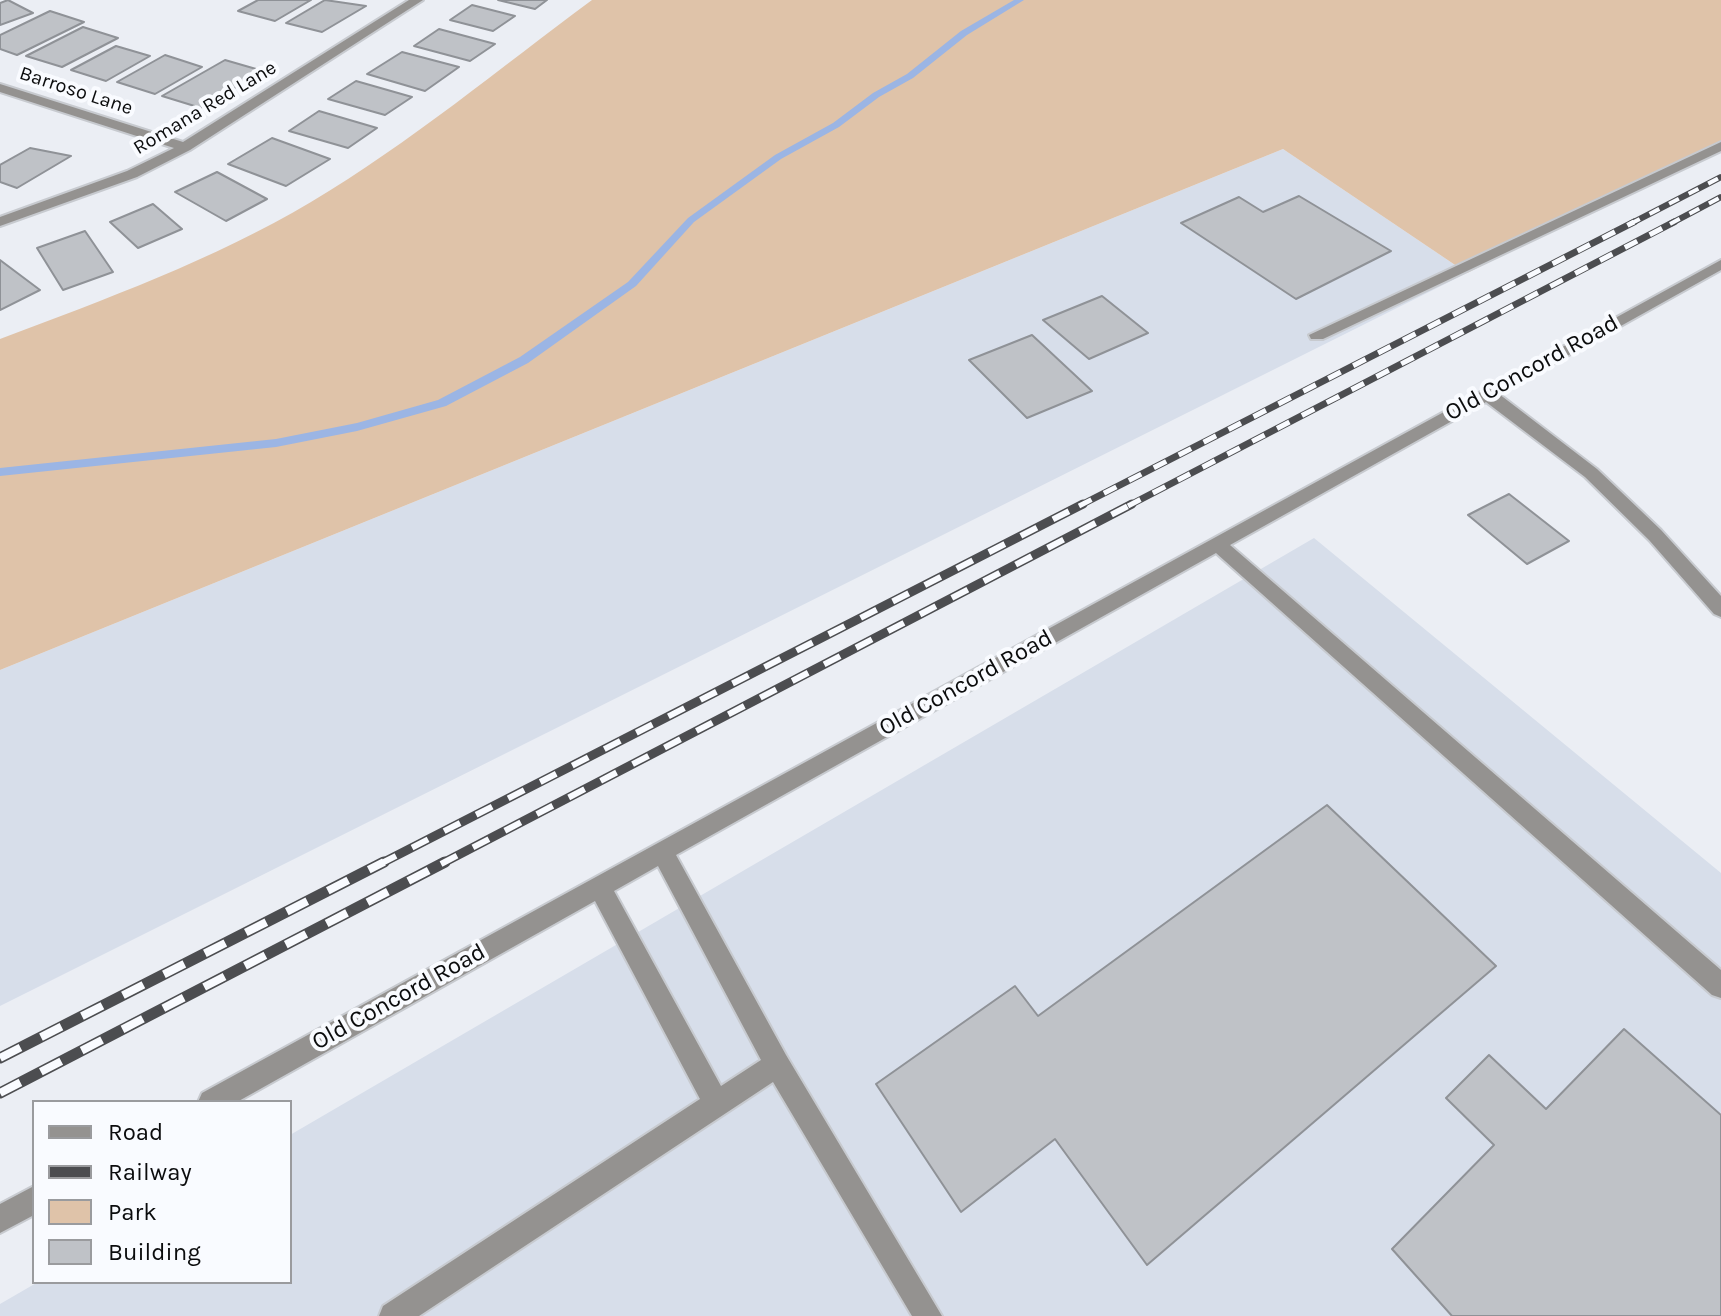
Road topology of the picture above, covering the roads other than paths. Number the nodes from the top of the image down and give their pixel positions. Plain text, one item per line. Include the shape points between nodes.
1 (417, 0) edge
2 (0, 88) edge
3 (1721, 146) edge
4 (185, 147) junction
5 (0, 222) edge
6 (1721, 264) edge
7 (1317, 335) dead end
8 (1486, 393) junction
9 (1216, 543) junction
10 (1721, 609) edge
11 (662, 851) junction
12 (599, 886) junction
13 (1721, 986) edge
14 (777, 1064) junction
15 (215, 1100) edge
16 (716, 1103) junction
17 (32, 1201) edge
18 (0, 1219) edge
19 (393, 1316) edge
20 (928, 1316) edge

1 - 4 street, Romana Red Lane
2 - 4 street, Barroso Lane
3 - 7 street
4 - 5 street, Romana Red Lane via 132,174
6 - 8 street, Old Concord Road
8 - 9 street, Old Concord Road
8 - 10 street via 1591,473
9 - 11 street, Old Concord Road
9 - 13 street
11 - 12 street, Old Concord Road
11 - 14 street
12 - 15 street, Old Concord Road
12 - 16 street
14 - 16 street
14 - 20 street
16 - 19 street
17 - 18 street

